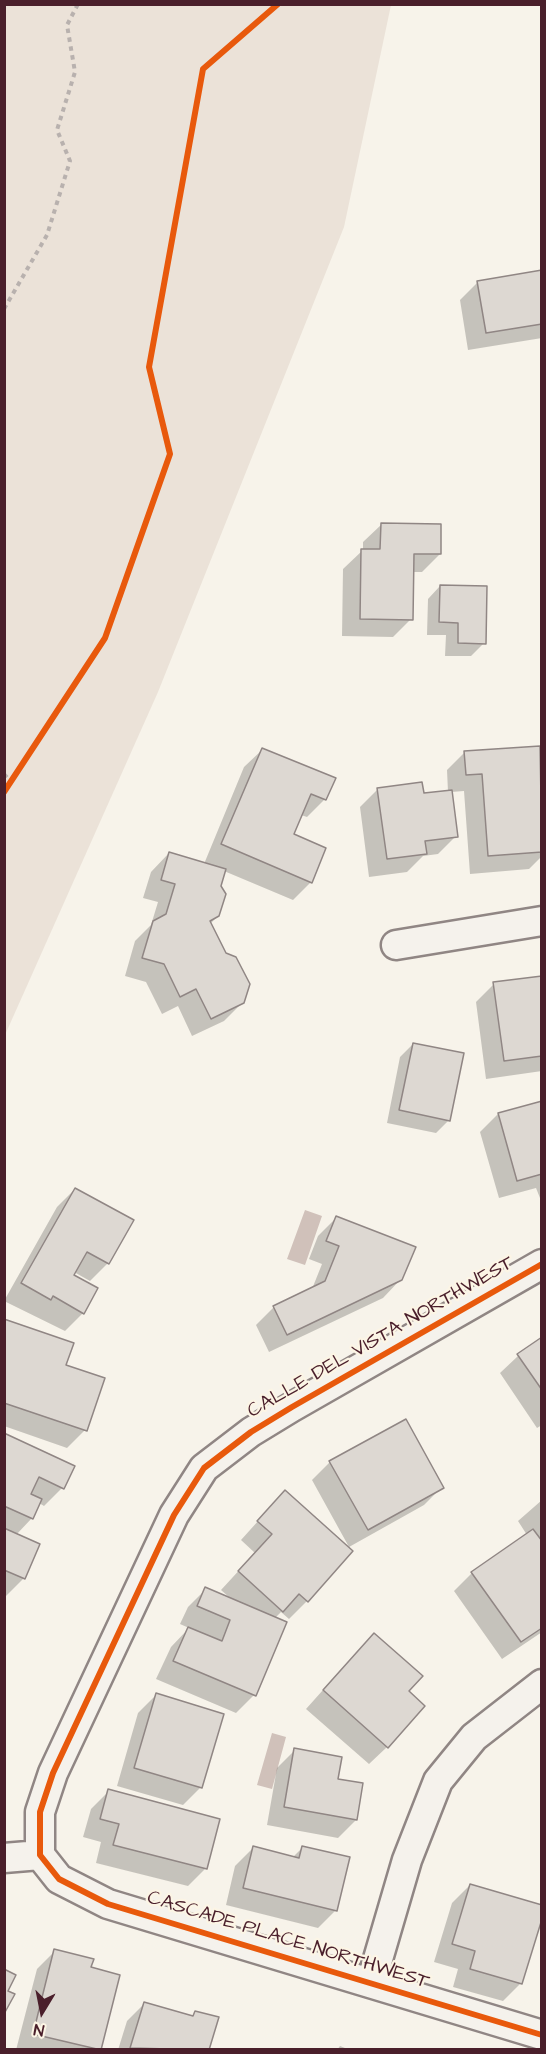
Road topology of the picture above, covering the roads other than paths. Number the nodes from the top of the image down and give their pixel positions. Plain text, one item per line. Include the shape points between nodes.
1 (542, 921) edge
2 (396, 945) dead end
3 (542, 1264) edge
4 (542, 1684) edge
5 (40, 1855) junction
6 (4, 1858) edge
7 (371, 1983) junction
8 (542, 2035) edge

1 - 2 street
3 - 5 street, CALLE DEL VISTA NORTHWEST via 292,1407 204,1468 174,1515 53,1773 40,1812
4 - 7 street via 474,1737 438,1781 407,1860
5 - 6 street
5 - 7 street, CASCADE PLACE NORTHWEST via 59,1879 108,1904
7 - 8 street, CASCADE PLACE NORTHWEST

